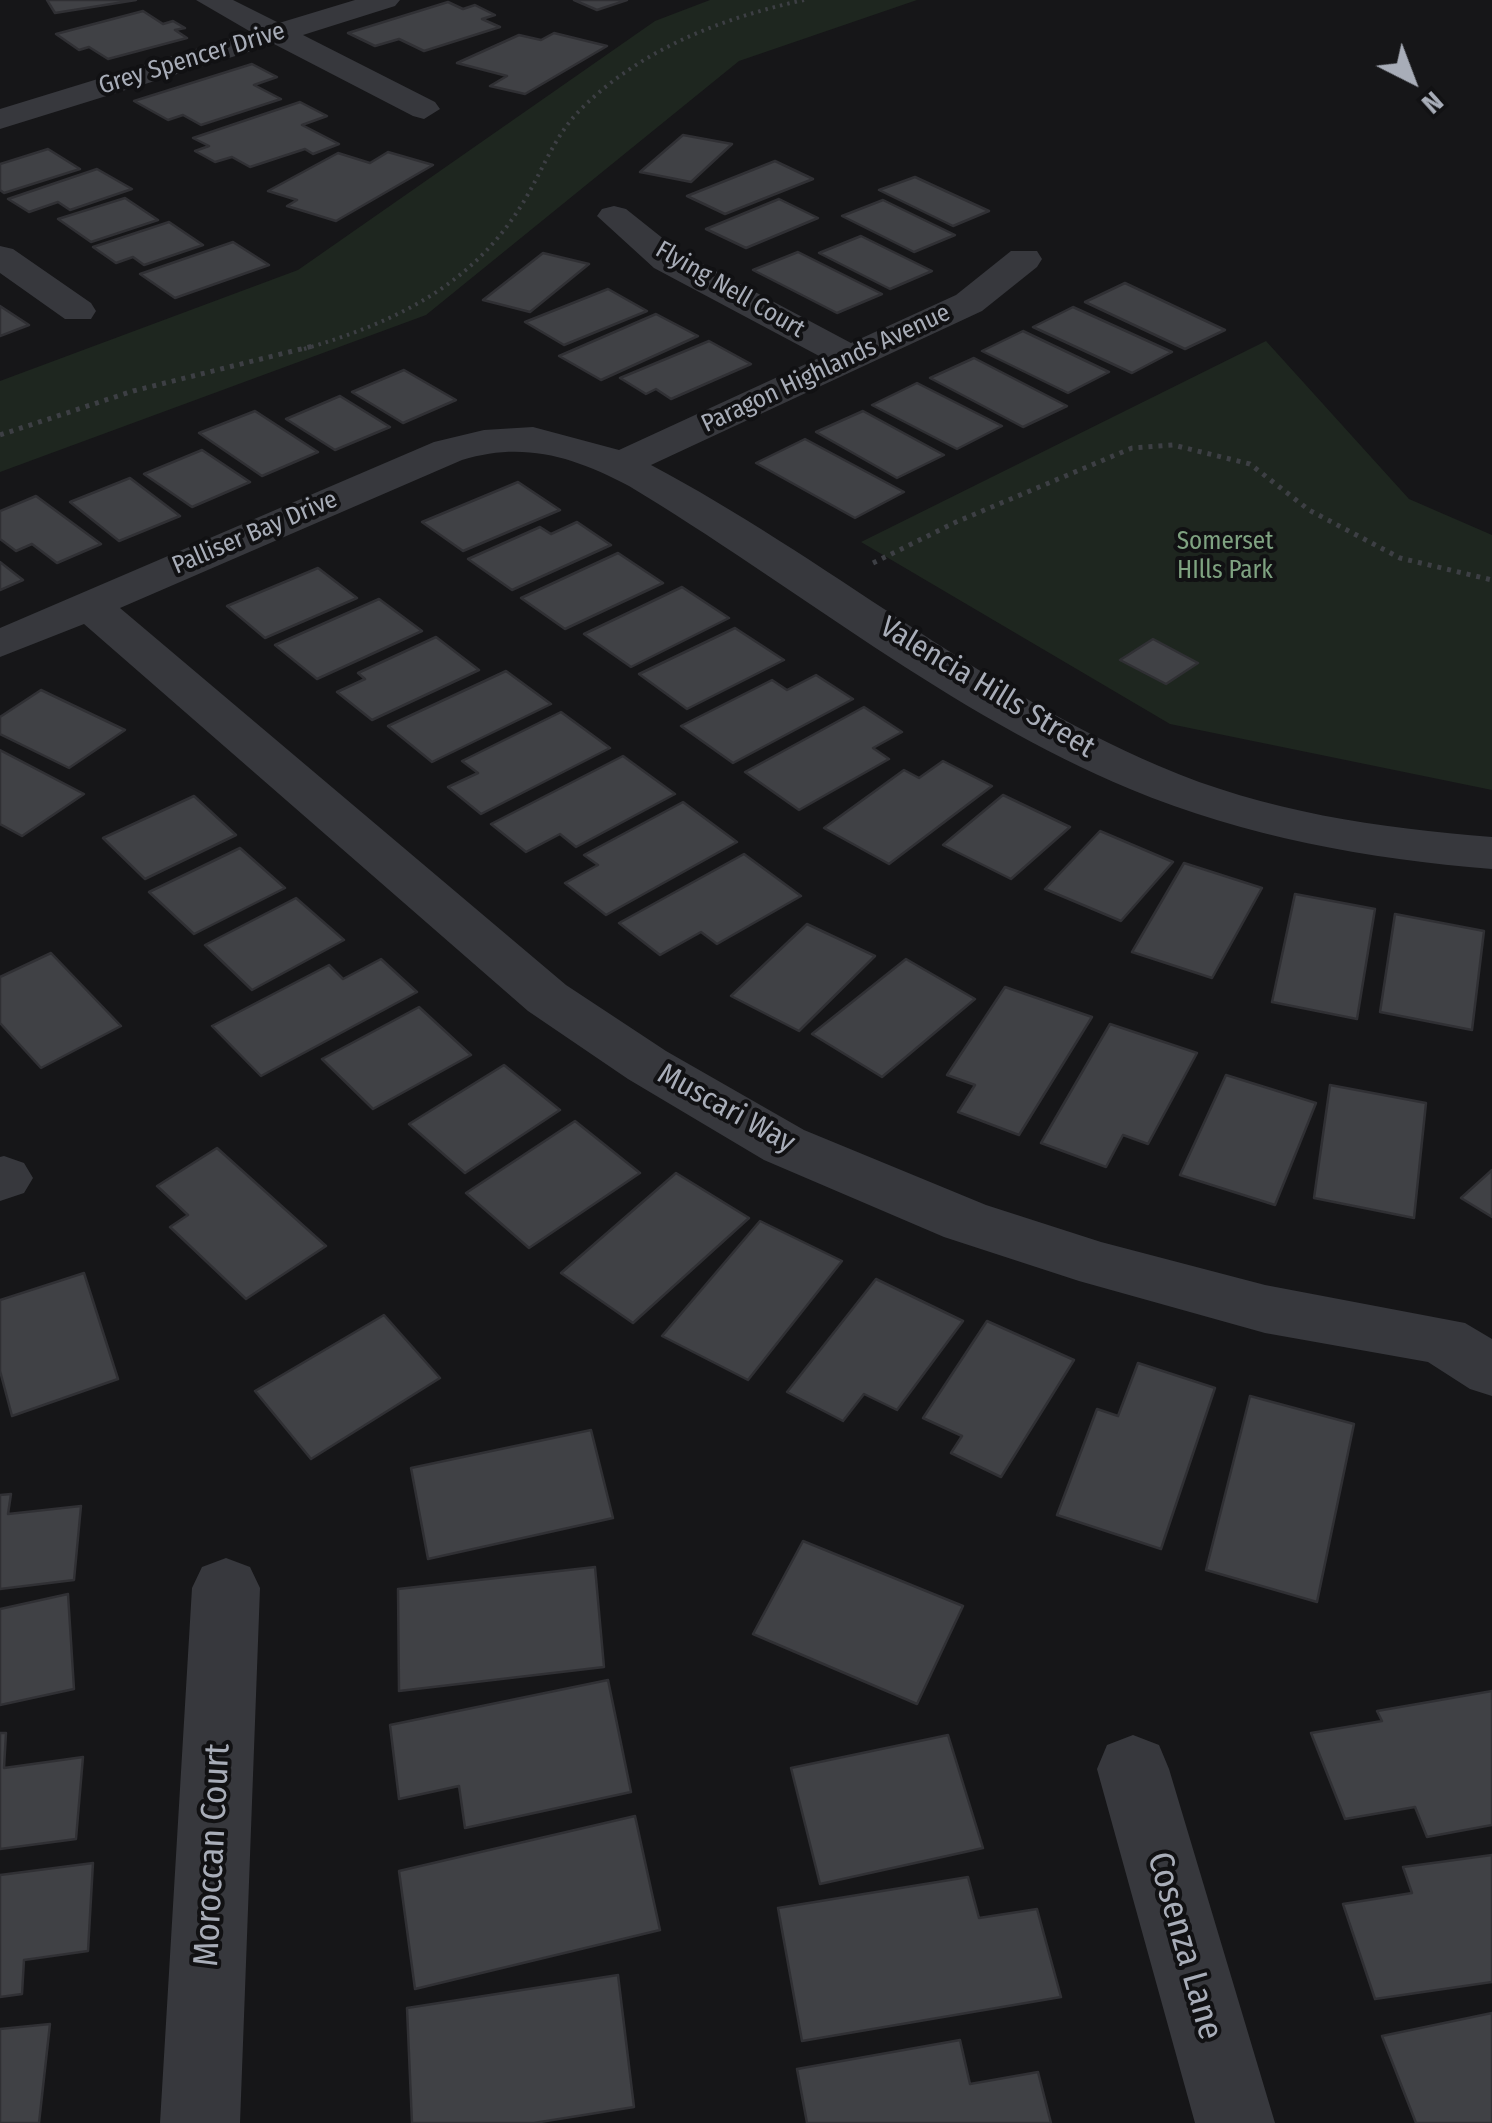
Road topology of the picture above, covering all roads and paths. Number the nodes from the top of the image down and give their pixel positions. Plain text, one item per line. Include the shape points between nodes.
1 (211, 0) edge
2 (385, 0) edge
3 (804, 0) edge
4 (274, 34) junction
5 (424, 109) dead end
6 (0, 118) edge
7 (614, 216) dead end
8 (0, 257) edge
9 (1024, 259) dead end
10 (78, 311) dead end
11 (850, 358) junction
12 (0, 435) edge
13 (516, 438) joint
14 (620, 464) junction
15 (868, 566) dead end
16 (1492, 580) edge
17 (88, 604) junction
18 (0, 644) edge
19 (1492, 853) edge
20 (1492, 1370) edge
21 (226, 1588) dead end
22 (1133, 1769) dead end
23 (200, 2123) edge
24 (1235, 2123) edge

1 - 4 street
2 - 4 street, Grey Spencer Drive
3 - 12 path via 710,24 616,78 558,137 494,245 437,295 363,330 280,357 98,401
4 - 5 street
4 - 6 street, Grey Spencer Drive
7 - 11 street, Flying Nell Court via 667,260
8 - 10 street
9 - 11 street, Paragon Highlands Avenue via 969,303
11 - 14 street, Paragon Highlands Avenue
13 - 14 street, Valencia Hills Street via 570,446
13 - 17 street, Palliser Bay Drive via 448,451
14 - 19 street, Valencia Hills Street via 1016,711 1143,777 1208,802 1360,839
15 - 16 path via 1132,448 1172,445 1250,464 1309,510 1400,558
17 - 18 street, Palliser Bay Drive
17 - 20 street, Muscari Way via 547,998 784,1144 965,1222 1264,1309 1443,1340
21 - 23 street, Moroccan Court
22 - 24 street, Cosenza Lane

